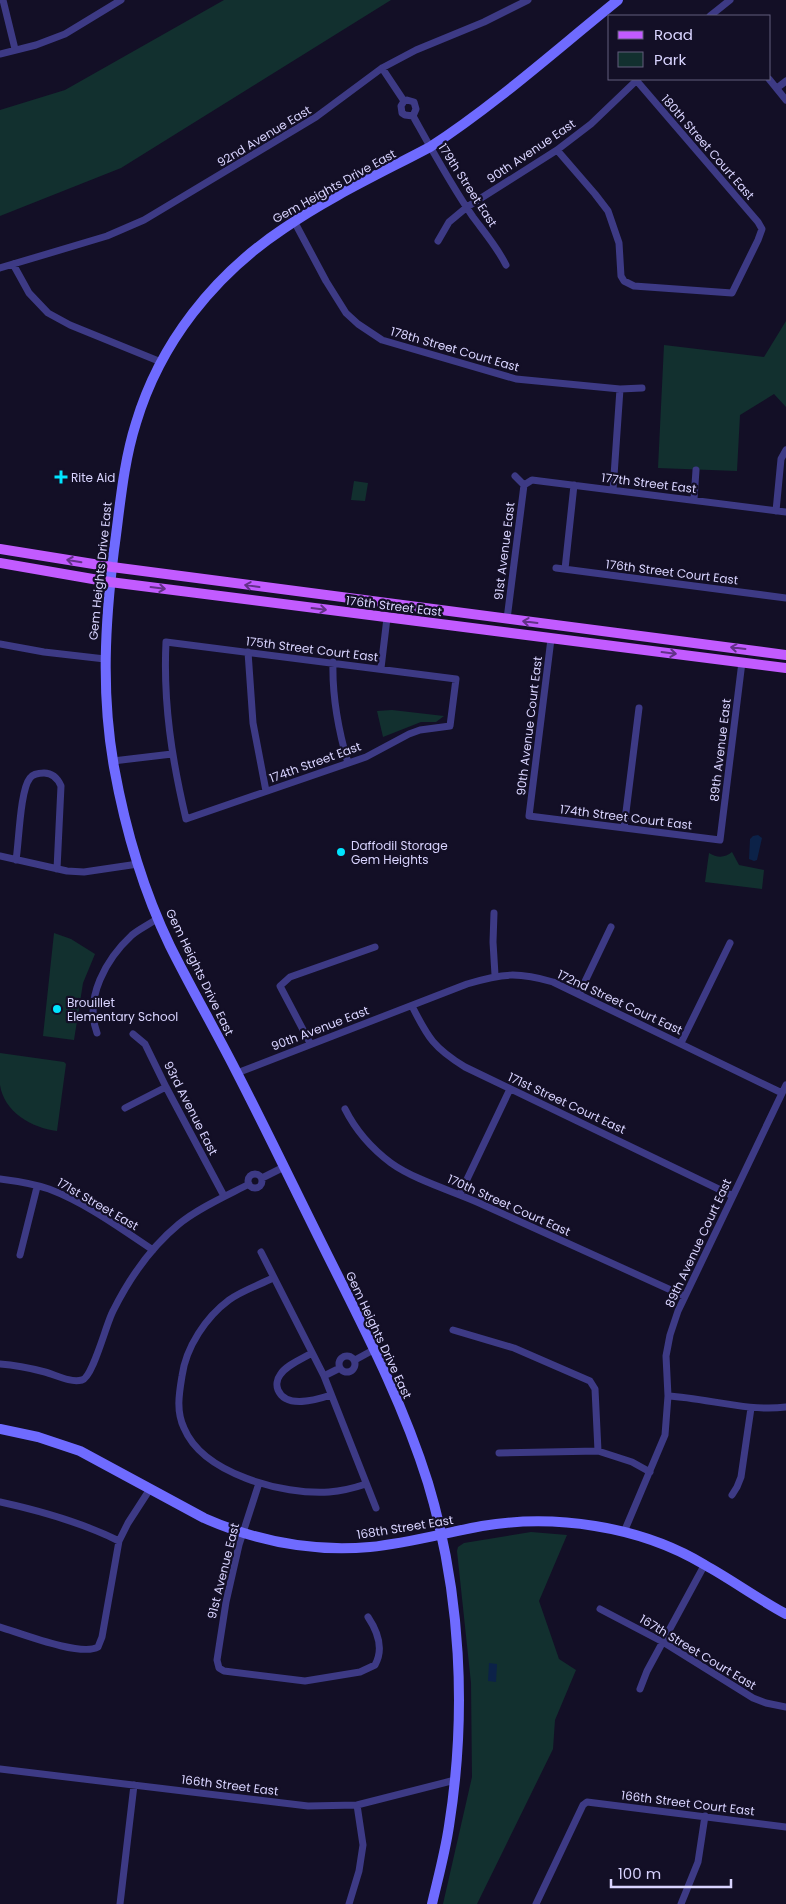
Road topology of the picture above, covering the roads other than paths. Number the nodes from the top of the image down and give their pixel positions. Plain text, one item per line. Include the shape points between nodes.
1 (3, 0) edge
2 (121, 0) edge
3 (528, 0) edge
4 (618, 0) edge
5 (730, 0) edge
6 (713, 15) edge
7 (15, 49) junction
8 (0, 54) edge
9 (382, 68) junction
10 (636, 80) edge
11 (638, 80) edge
12 (770, 80) edge
13 (786, 81) edge
14 (777, 88) junction
15 (786, 100) edge
16 (404, 101) junction
17 (413, 116) junction
18 (430, 147) junction
19 (557, 150) junction
20 (467, 207) junction
21 (294, 221) junction
22 (438, 241) dead end
23 (14, 264) junction
24 (506, 265) dead end
25 (0, 268) edge
26 (161, 362) junction
27 (620, 388) junction
28 (642, 388) dead end
29 (786, 450) edge
30 (696, 470) dead end
31 (515, 476) dead end
32 (574, 485) junction
33 (524, 486) junction
34 (613, 490) junction
35 (694, 499) junction
36 (776, 511) junction
37 (786, 512) edge
38 (0, 549) edge
39 (0, 563) edge
40 (112, 567) junction
41 (556, 568) dead end
42 (565, 569) junction
43 (110, 582) junction
44 (786, 598) edge
45 (387, 618) junction
46 (507, 619) junction
47 (422, 622) junction
48 (551, 638) junction
49 (680, 641) junction
50 (0, 644) edge
51 (248, 652) junction
52 (786, 655) edge
53 (105, 659) junction
54 (333, 662) junction
55 (786, 662) edge
56 (744, 663) junction
57 (381, 668) junction
58 (786, 668) edge
59 (639, 708) dead end
60 (450, 726) joint
61 (172, 754) junction
62 (113, 761) junction
63 (348, 763) junction
64 (266, 791) junction
65 (530, 816) joint
66 (624, 828) junction
67 (720, 840) joint
68 (0, 856) edge
69 (16, 860) junction
70 (138, 864) junction
71 (56, 869) junction
72 (494, 913) dead end
73 (158, 918) junction
74 (611, 927) dead end
75 (730, 943) dead end
76 (375, 947) dead end
77 (495, 975) junction
78 (579, 994) junction
79 (412, 1006) junction
80 (97, 1033) dead end
81 (133, 1034) dead end
82 (681, 1043) junction
83 (310, 1044) junction
84 (237, 1073) junction
85 (786, 1085) edge
86 (166, 1087) junction
87 (510, 1089) junction
88 (782, 1093) junction
89 (125, 1108) dead end
90 (345, 1109) dead end
91 (284, 1168) junction
92 (0, 1179) edge
93 (37, 1187) junction
94 (460, 1194) junction
95 (224, 1196) junction
96 (733, 1196) junction
97 (153, 1250) junction
98 (260, 1252) dead end
99 (20, 1255) dead end
100 (273, 1278) junction
101 (684, 1296) junction
102 (453, 1330) dead end
103 (375, 1349) junction
104 (312, 1353) junction
105 (355, 1360) junction
106 (0, 1364) edge
107 (340, 1368) junction
108 (324, 1376) junction
109 (331, 1395) junction
110 (668, 1396) junction
111 (786, 1407) edge
112 (750, 1408) junction
113 (0, 1429) edge
114 (598, 1451) junction
115 (499, 1453) dead end
116 (650, 1472) junction
117 (259, 1483) junction
118 (366, 1484) junction
119 (150, 1489) junction
120 (732, 1495) dead end
121 (0, 1502) edge
122 (376, 1508) dead end
123 (243, 1532) junction
124 (624, 1532) junction
125 (440, 1534) junction
126 (119, 1541) junction
127 (705, 1564) junction
128 (600, 1609) dead end
129 (786, 1614) edge
130 (368, 1618) dead end
131 (0, 1627) edge
132 (663, 1642) junction
133 (640, 1689) dead end
134 (786, 1707) edge
135 (0, 1769) edge
136 (455, 1780) junction
137 (134, 1785) junction
138 (357, 1805) junction
139 (705, 1816) junction
140 (786, 1827) edge
141 (120, 1904) edge
142 (349, 1904) edge
143 (432, 1904) edge
144 (536, 1904) edge
145 (681, 1904) edge

1 - 7 street
2 - 7 street via 65,34
3 - 9 street, 92nd Avenue East
4 - 18 street, Gem Heights Drive East via 515,84
5 - 6 street
7 - 8 street
9 - 16 street, 179th Street East
9 - 23 street, 92nd Avenue East via 316,118 144,220 107,236
10 - 19 street, 90th Avenue East via 591,124
11 - 19 street, 180th Street Court East via 762,229 732,293 634,286 624,282 619,242 608,211
12 - 14 street
13 - 14 street
14 - 15 street
16 - 17 street, 179th Street East via 402,113
16 - 17 street, 179th Street East via 414,102
17 - 18 street, 179th Street East
18 - 20 street, 179th Street East
18 - 21 street, Gem Heights Drive East
19 - 20 street, 90th Avenue East
20 - 22 street, 90th Avenue East via 449,222
20 - 24 street, 179th Street East
21 - 26 street, Gem Heights Drive East via 250,253 210,291 184,324
21 - 27 street, 178th Street Court East via 338,302 358,324 376,337 516,379
23 - 25 street, 92nd Avenue East
23 - 26 street via 29,293 48,313
26 - 40 street, Gem Heights Drive East via 136,422 128,453
27 - 28 street, 178th Street Court East
27 - 34 street
29 - 36 street via 781,459
30 - 35 street
31 - 33 street
32 - 33 street, 177th Street East via 532,480
32 - 34 street, 177th Street East
32 - 42 street
33 - 46 street, 91st Avenue East
34 - 35 street, 177th Street East
35 - 36 street, 177th Street East
36 - 37 street, 177th Street East
40 -> 38 main road, 176th Street East
39 - 43 main road, 176th Street East
40 - 43 street, Gem Heights Drive East
46 -> 40 main road, 176th Street East
41 - 42 street, 176th Street Court East
42 - 44 street, 176th Street Court East
43 -> 45 main road, 176th Street East
43 - 53 street, Gem Heights Drive East
45 - 47 main road, 176th Street East
45 - 57 street
46 - 47 main road via 502,626 448,620
49 -> 46 main road, 176th Street East
47 - 48 main road, 176th Street East
48 - 49 main road via 557,633 640,643
48 -> 56 main road, 176th Street East
48 - 65 street, 90th Avenue Court East
52 -> 49 main road, 176th Street East
50 - 53 street
51 - 54 street, 175th Street Court East
51 - 61 street, 175th Street Court East via 166,642 165,693
51 - 64 street via 253,723
53 - 62 street, Gem Heights Drive East via 106,704
54 - 57 street, 175th Street Court East
54 - 63 street via 332,689
55 - 56 main road
56 - 58 main road, 176th Street East
56 - 67 street, 89th Avenue East
57 - 60 street, 175th Street Court East via 456,679
59 - 66 street
60 - 63 street, 174th Street East via 420,730
61 - 62 street
61 - 64 street, 174th Street East via 186,819
62 - 70 street, Gem Heights Drive East
63 - 64 street, 174th Street East
65 - 66 street, 174th Street Court East
66 - 67 street, 174th Street Court East
68 - 69 street
69 - 71 street
69 - 71 street via 28,781 35,774 47,773 58,779 61,786
70 - 71 street via 84,872
70 - 73 street, Gem Heights Drive East
72 - 77 street
73 - 80 street via 132,934 112,956 100,981 94,1005 92,1020
73 - 84 street, Gem Heights Drive East
74 - 78 street
75 - 82 street
76 - 83 street via 290,977 280,986
77 - 78 street, 172nd Street Court East via 537,978
77 - 79 street, 172nd Street Court East
78 - 82 street, 172nd Street Court East
79 - 83 street, 90th Avenue East
79 - 87 street, 171st Street Court East via 436,1047 465,1067
81 - 86 street, 93rd Avenue East via 145,1044
82 - 88 street, 172nd Street Court East
83 - 84 street, 90th Avenue East
84 - 91 street, Gem Heights Drive East
85 - 88 street, 89th Avenue Court East
86 - 89 street
86 - 95 street, 93rd Avenue East
87 - 94 street
87 - 96 street, 171st Street Court East
88 - 96 street, 89th Avenue Court East
90 - 94 street, 170th Street Court East via 364,1140 393,1164
91 - 95 street via 262,1178 252,1175 249,1184
91 - 103 street, Gem Heights Drive East
92 - 93 street, 171st Street East
93 - 97 street, 171st Street East via 66,1197
93 - 99 street
94 - 101 street, 170th Street Court East
95 - 97 street via 180,1223
96 - 101 street, 89th Avenue Court East
97 - 106 street via 112,1313 94,1366 87,1377 82,1380 66,1379
98 - 100 street
100 - 104 street
100 - 117 street via 231,1299 200,1330 182,1369 178,1404 191,1442 207,1458
101 - 110 street, 89th Avenue Court East via 667,1345
102 - 114 street via 514,1348 590,1381 594,1389
103 - 105 street
103 - 125 street, Gem Heights Drive East via 420,1460
104 - 108 street
104 - 109 street via 284,1370 277,1386 279,1392 293,1401 307,1402
105 - 107 street via 356,1366 351,1371 345,1372
105 - 107 street via 344,1356 339,1361
107 - 108 street
108 - 109 street
109 - 118 street
110 - 112 street
110 - 116 street, 89th Avenue Court East via 665,1435
111 - 112 street
112 - 120 street via 741,1478
113 - 119 street, 168th Street East via 80,1451
114 - 115 street
114 - 116 street via 632,1462
116 - 124 street, 89th Avenue Court East
117 - 118 street via 328,1492
117 - 123 street, 91st Avenue East
118 - 122 street
119 - 123 street, 168th Street East via 204,1518
119 - 126 street
121 - 126 street via 73,1521
123 - 125 street, 168th Street East via 286,1543 337,1548 372,1546
123 - 130 street, 91st Avenue East via 217,1650 218,1665 224,1671 305,1681 374,1668 380,1643
124 - 125 street, 168th Street East via 545,1522 509,1523
124 - 127 street, 168th Street East
125 - 136 street, Gem Heights Drive East via 458,1652 459,1737
126 - 131 street via 98,1647 93,1650 64,1646
127 - 129 street, 168th Street East
127 - 132 street
128 - 132 street, 167th Street Court East
132 - 133 street
132 - 134 street, 167th Street Court East via 753,1698
135 - 137 street, 166th Street East
136 - 138 street, 166th Street East
136 - 143 street, Gem Heights Drive East via 449,1827
137 - 138 street, 166th Street East via 308,1806
137 - 141 street
138 - 142 street via 363,1845
139 - 140 street, 166th Street Court East
139 - 144 street, 166th Street Court East via 587,1802
139 - 145 street via 698,1862

